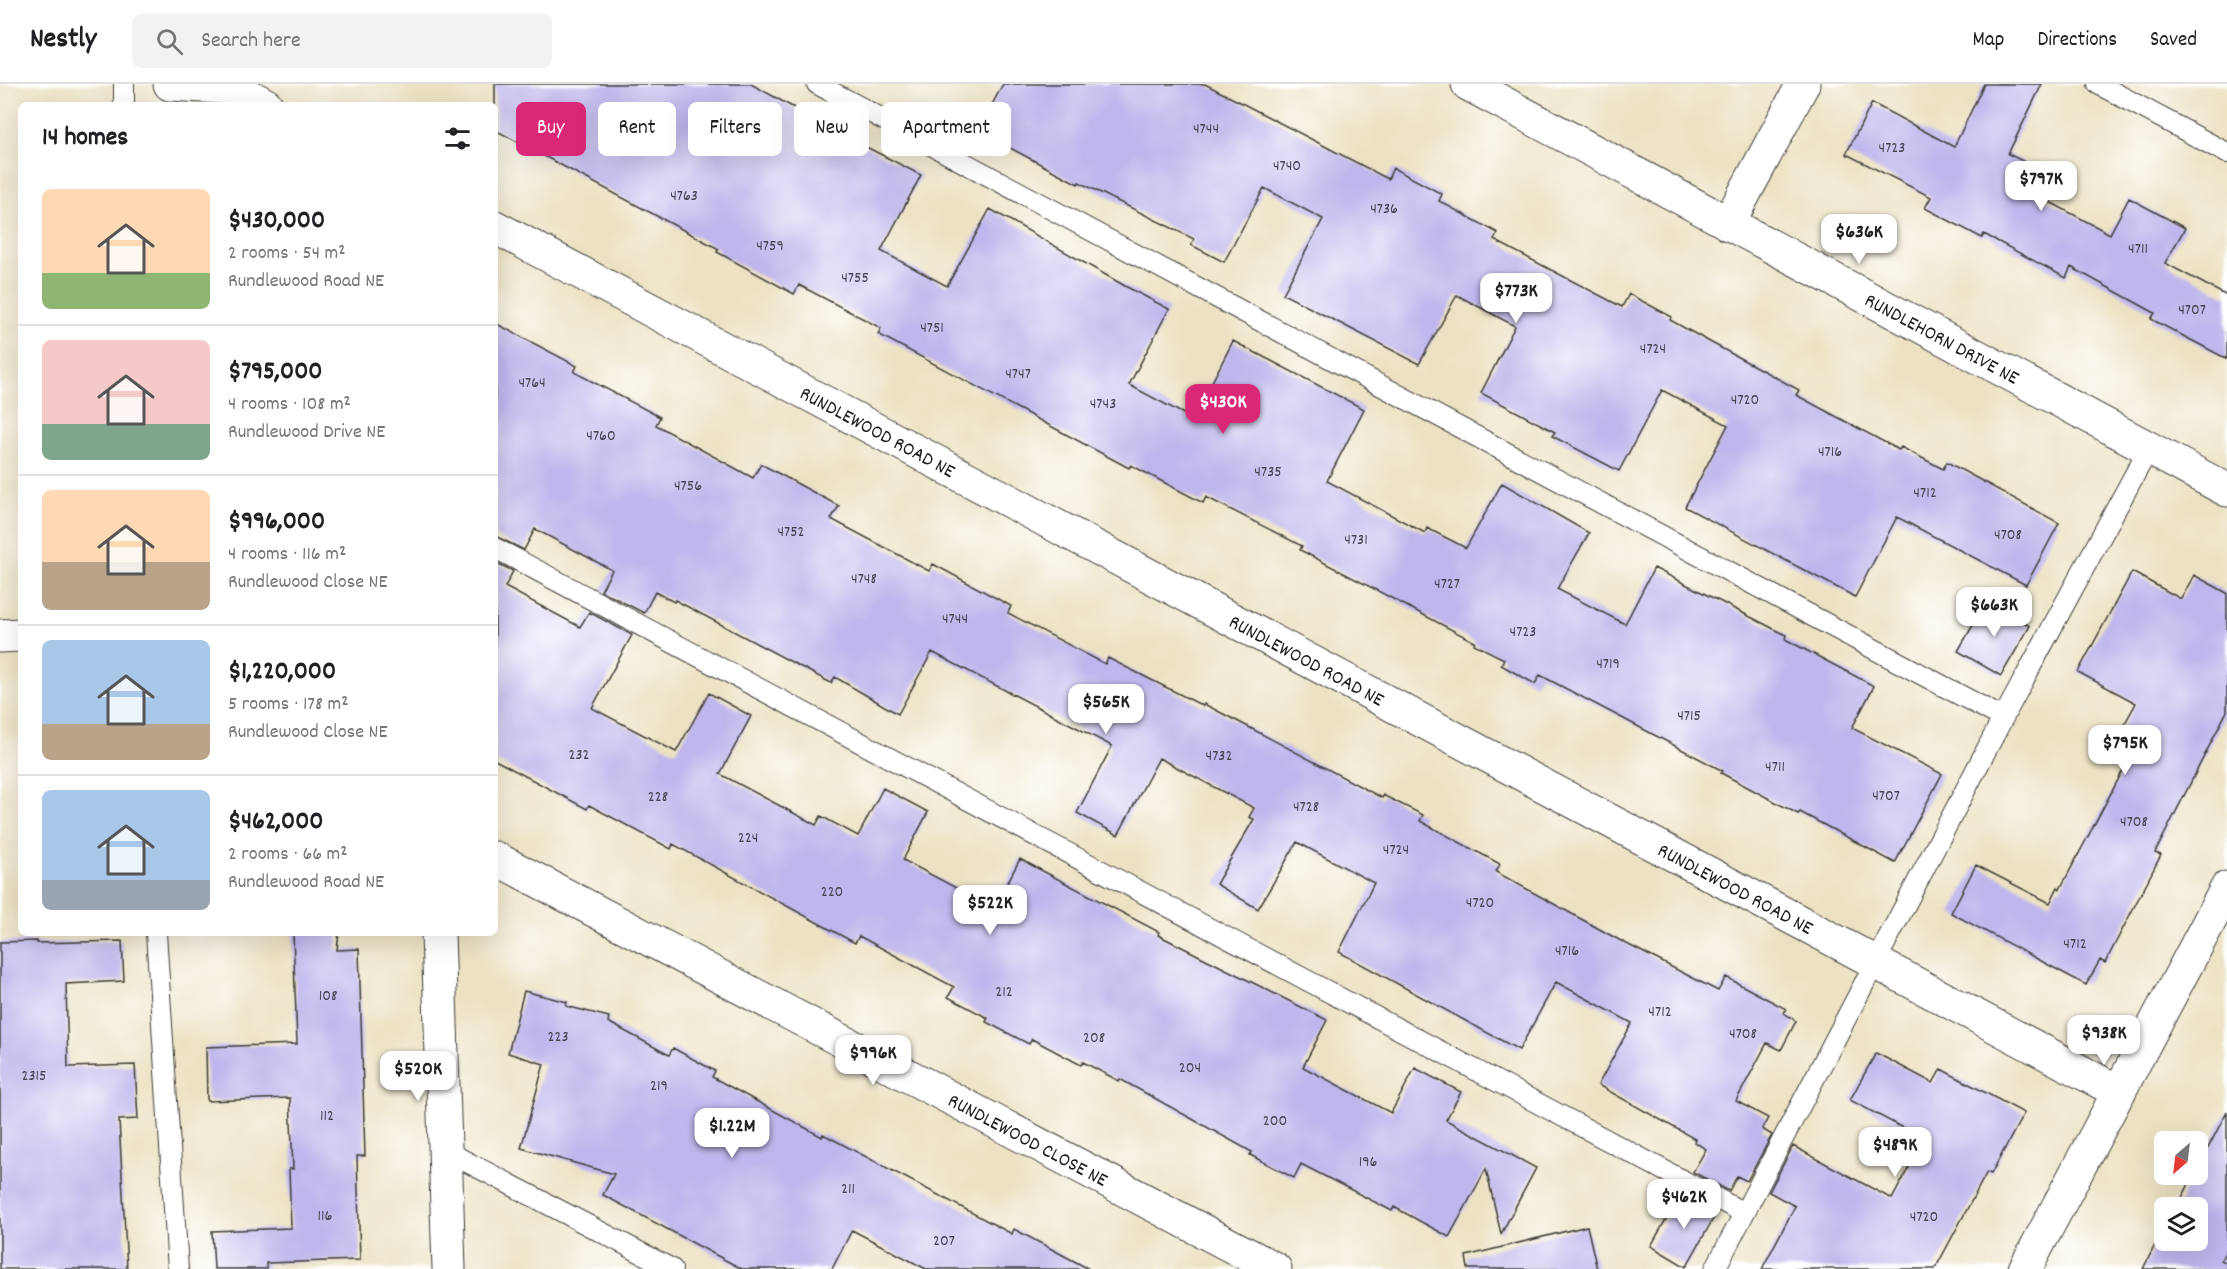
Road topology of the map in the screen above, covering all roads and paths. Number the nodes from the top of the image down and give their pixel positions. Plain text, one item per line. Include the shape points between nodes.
1 (124, 84) edge
2 (170, 84) edge
3 (818, 84) edge
4 (1468, 84) edge
5 (1803, 84) edge
6 (2098, 84) edge
7 (124, 102) edge
8 (261, 102) edge
9 (2227, 153) edge
10 (1728, 224) junction
11 (498, 229) edge
12 (2149, 448) junction
13 (2227, 490) edge
14 (498, 550) edge
15 (18, 635) edge
16 (0, 636) edge
17 (2003, 718) junction
18 (498, 860) edge
19 (2227, 888) edge
20 (156, 936) edge
21 (438, 936) edge
22 (1875, 962) junction
23 (2119, 1092) junction
24 (446, 1151) junction
25 (1744, 1213) junction
26 (178, 1269) edge
27 (449, 1269) edge
28 (672, 1269) edge
29 (1275, 1269) edge
30 (1715, 1269) edge
31 (2025, 1269) edge

1 - 7 lane
2 - 8 street via 235,88
3 - 17 lane
4 - 10 street, RUNDLEHORN DRIVE NE
5 - 10 street
6 - 9 lane
10 - 12 street, RUNDLEHORN DRIVE NE
11 - 22 street, RUNDLEWOOD ROAD NE
12 - 13 street, RUNDLEHORN DRIVE NE
12 - 17 lane
14 - 25 lane
15 - 16 street
17 - 22 lane
18 - 29 street, RUNDLEWOOD CLOSE NE
19 - 23 street
20 - 26 lane
21 - 24 street
22 - 23 street, RUNDLEWOOD ROAD NE
22 - 25 lane
23 - 31 street
24 - 27 street
24 - 28 lane
25 - 30 lane

